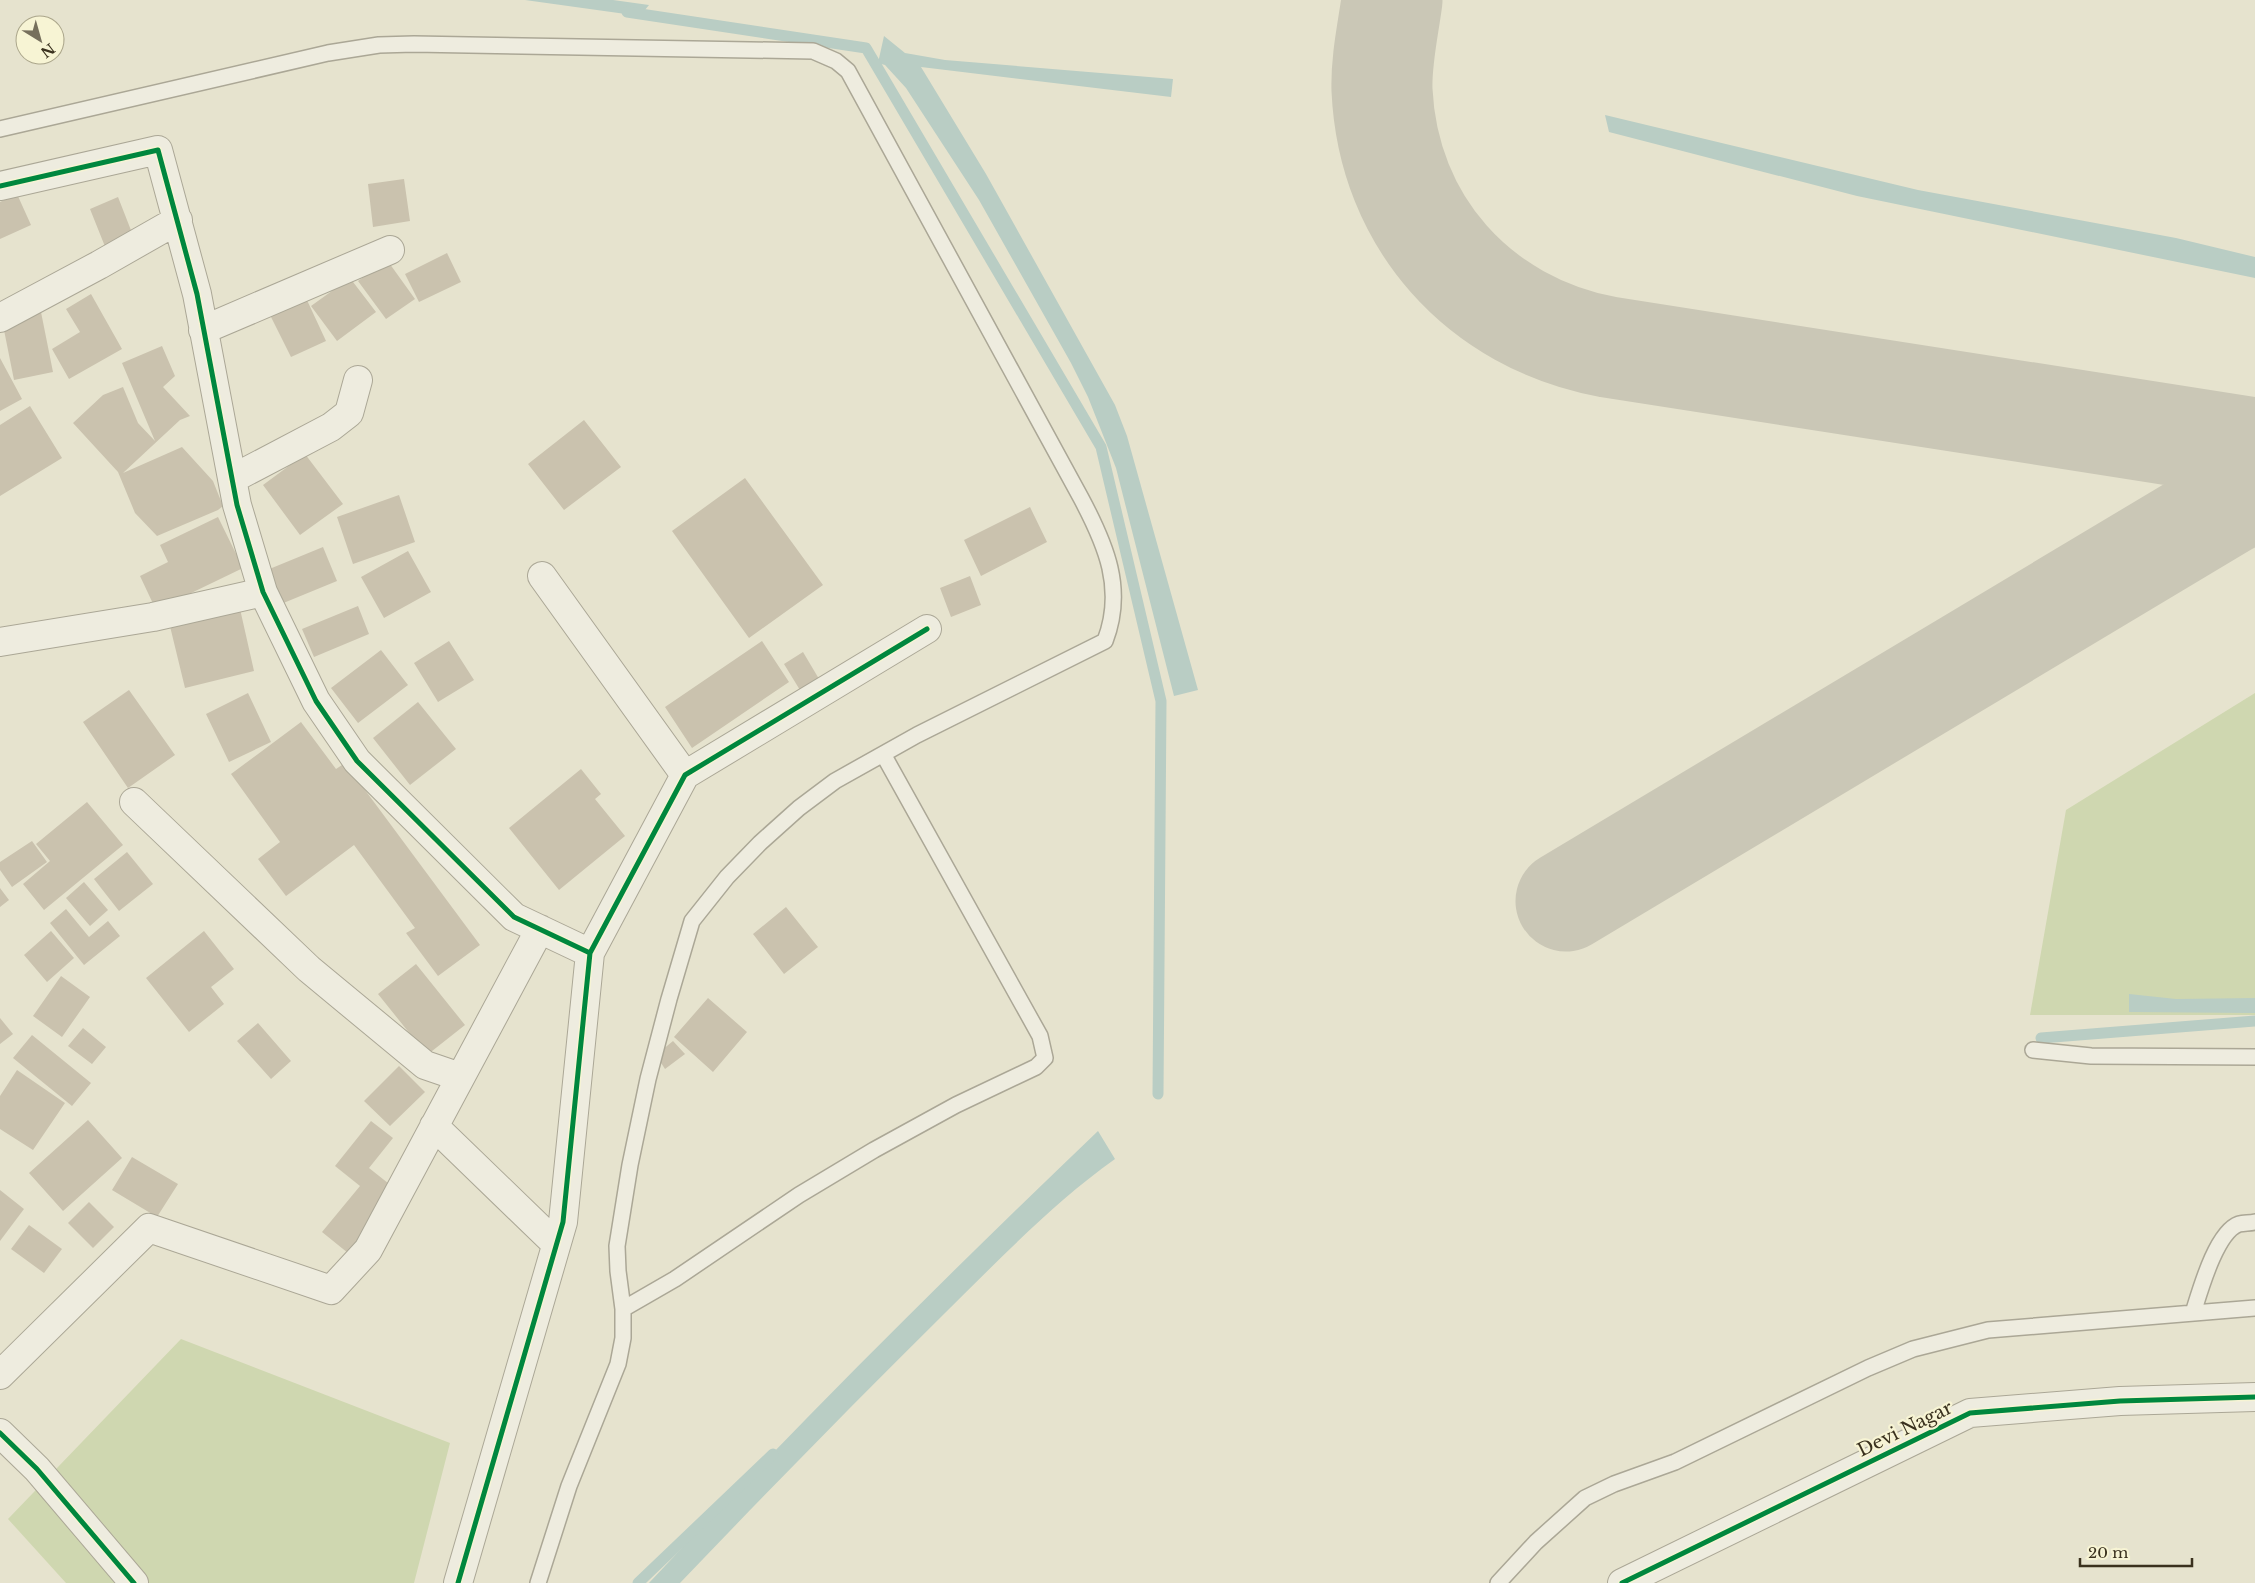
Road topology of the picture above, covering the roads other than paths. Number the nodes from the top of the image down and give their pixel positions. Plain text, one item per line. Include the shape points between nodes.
1 (0, 130) edge
2 (0, 186) edge
3 (178, 220) junction
4 (390, 250) dead end
5 (0, 318) edge
6 (203, 330) junction
7 (358, 380) dead end
8 (232, 479) junction
9 (542, 576) dead end
10 (263, 592) junction
11 (927, 629) dead end
12 (0, 642) edge
13 (883, 754) junction
14 (685, 776) junction
15 (134, 802) dead end
16 (540, 929) junction
17 (590, 953) junction
18 (2033, 1050) dead end
19 (2255, 1057) edge
20 (460, 1077) junction
21 (434, 1126) junction
22 (2255, 1222) edge
23 (556, 1244) junction
24 (2255, 1308) edge
25 (623, 1309) junction
26 (2193, 1313) junction
27 (0, 1375) edge
28 (2255, 1397) edge
29 (0, 1433) edge
30 (134, 1583) edge
31 (458, 1583) edge
32 (538, 1583) edge
33 (1498, 1583) edge
34 (1622, 1583) edge

1 - 13 lane via 328,53 379,45 803,50 836,61 848,71 1096,527 1108,561 1115,606 1105,641
2 - 3 street via 158,150
3 - 5 street
3 - 6 street
4 - 6 street
6 - 8 street
7 - 8 street via 349,413 331,427
8 - 10 street
9 - 14 street
10 - 12 street via 153,617
10 - 16 street via 316,701 357,761 514,917
11 - 14 street
13 - 25 lane via 835,781 799,808 727,877 692,921 650,1070 630,1165 617,1246
13 - 25 lane via 1040,1036 1045,1058 1036,1067 956,1105 799,1194 675,1279
14 - 17 street
15 - 20 street via 309,970 425,1066
16 - 17 street
16 - 20 street
17 - 23 street via 563,1222
18 - 19 lane via 2091,1056
20 - 21 street
21 - 23 street
21 - 27 street via 368,1250 331,1290 150,1228
22 - 26 lane via 2239,1224 2227,1235 2206,1272
23 - 31 street
24 - 26 lane
25 - 32 lane via 623,1338 618,1364 569,1486
26 - 33 lane via 1988,1330 1913,1349 1675,1462 1585,1498 1536,1542
28 - 34 street, Devi Nagar via 2120,1402 1970,1413
29 - 30 street via 37,1469

